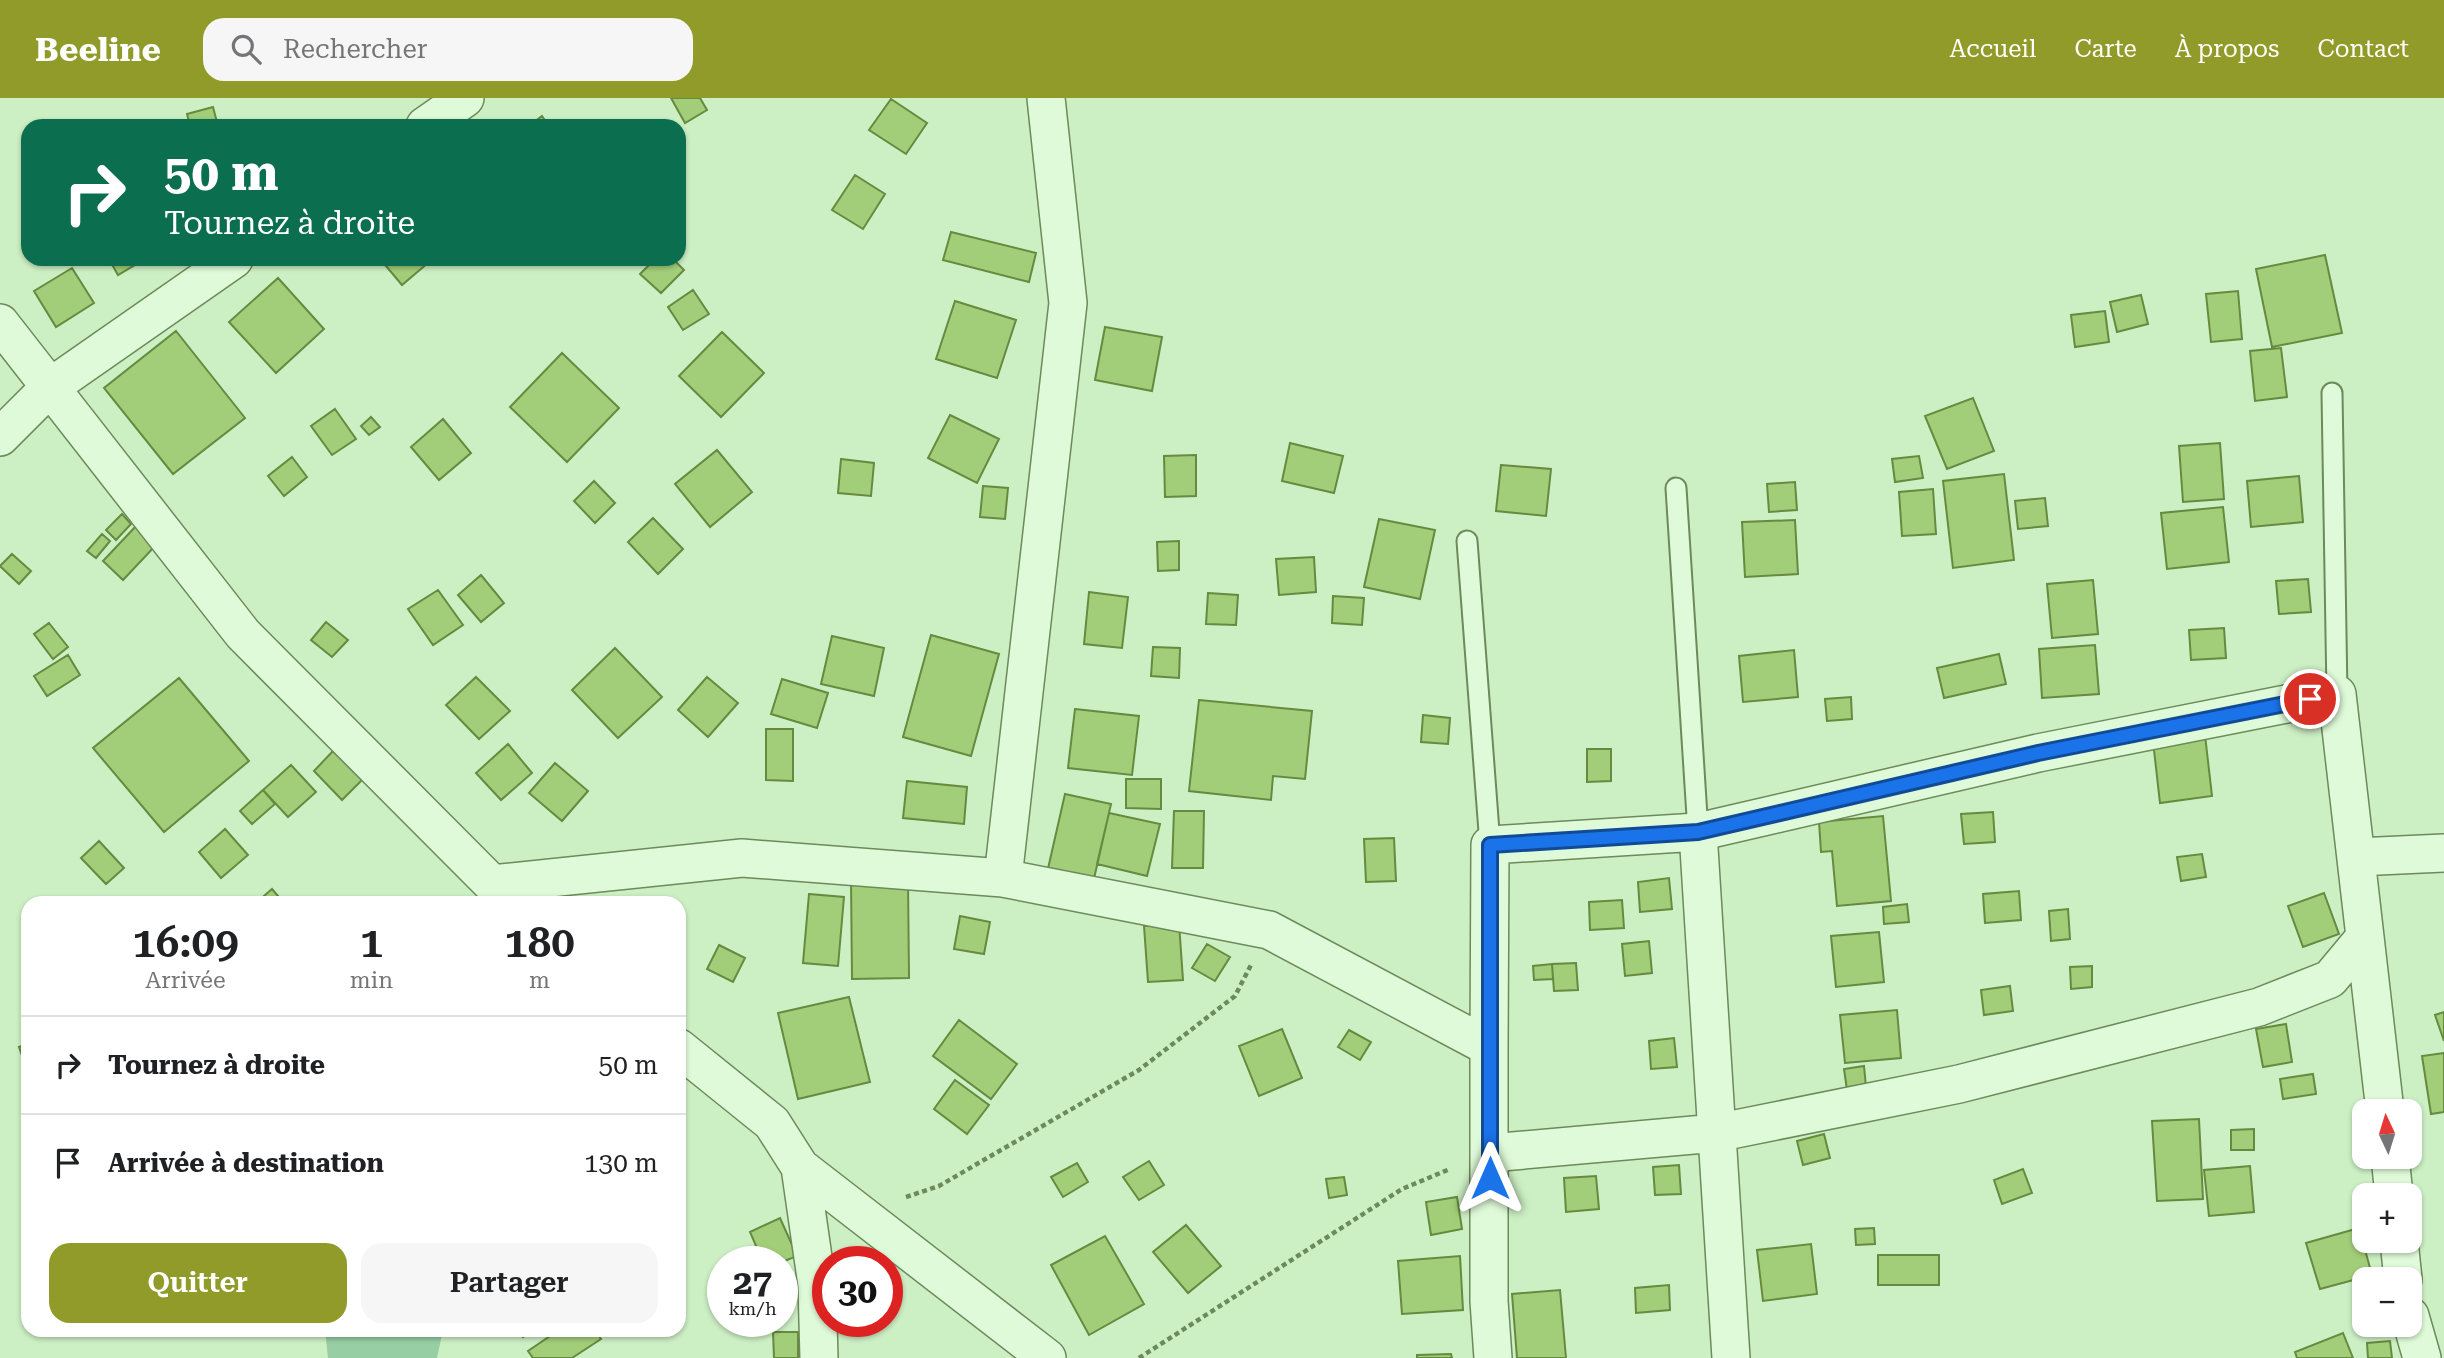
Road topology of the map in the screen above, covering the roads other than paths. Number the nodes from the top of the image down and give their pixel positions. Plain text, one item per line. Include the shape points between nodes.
1 (465, 98) edge
2 (1045, 98) edge
3 (435, 119) edge
4 (224, 266) edge
5 (0, 323) edge
6 (49, 388) junction
7 (2332, 393) dead end
8 (0, 437) edge
9 (1676, 488) dead end
10 (1467, 541) dead end
11 (2337, 694) junction
12 (1698, 832) junction
13 (1490, 845) junction
14 (2444, 853) edge
15 (2357, 858) junction
16 (1003, 878) junction
17 (502, 894) edge
18 (2365, 937) junction
19 (1489, 1047) junction
20 (686, 1054) edge
21 (2384, 1099) edge
22 (1716, 1133) junction
23 (1490, 1153) junction
24 (800, 1167) junction
25 (2416, 1337) edge
26 (819, 1358) edge
27 (1047, 1358) edge
28 (1493, 1358) edge
29 (1731, 1358) edge
30 (2422, 1358) edge

1 - 3 street
2 - 16 street via 1068,303
4 - 6 street
5 - 6 street
6 - 8 street
6 - 17 street via 243,634
7 - 11 lane
9 - 12 lane
10 - 13 lane
11 - 12 street via 2038,753
11 - 15 street
12 - 13 street
12 - 22 street
13 - 19 street
14 - 15 street
15 - 18 street
16 - 17 street via 742,858
16 - 19 street via 1269,930
18 - 21 street
18 - 22 street via 2330,979 2259,1007 1959,1084
19 - 23 street
20 - 24 street via 772,1123
22 - 23 street
22 - 29 street
23 - 28 street
24 - 26 street via 817,1284
24 - 27 street
25 - 30 street

